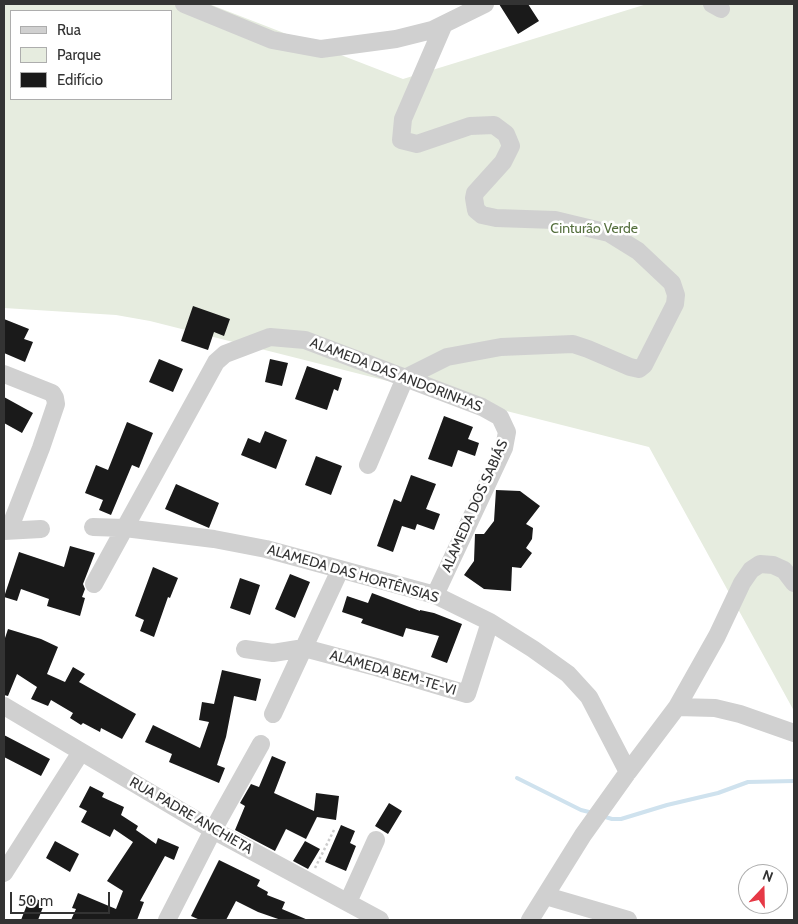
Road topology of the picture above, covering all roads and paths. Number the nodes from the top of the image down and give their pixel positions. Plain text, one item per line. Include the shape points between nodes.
1 (184, 4) edge
2 (485, 4) edge
3 (444, 24) junction
4 (4, 374) edge
5 (405, 378) junction
6 (500, 417) joint
7 (368, 465) dead end
8 (93, 527) dead end
9 (125, 528) junction
10 (41, 529) dead end
11 (6, 531) edge
12 (340, 570) junction
13 (794, 583) edge
14 (94, 584) dead end
15 (435, 595) junction
16 (490, 622) junction
17 (304, 648) junction
18 (245, 649) dead end
19 (4, 706) edge
20 (677, 707) junction
21 (273, 714) dead end
22 (794, 733) edge
23 (260, 744) dead end
24 (81, 752) junction
25 (628, 772) junction
26 (213, 830) junction
27 (334, 830) dead end
28 (376, 840) dead end
29 (4, 872) edge
30 (308, 881) junction
31 (546, 896) junction
32 (348, 902) junction
33 (167, 920) edge
34 (380, 920) edge
35 (530, 920) edge
36 (628, 920) edge

1 - 3 street via 272,40 321,49 396,39
2 - 3 street
3 - 5 street via 403,119 401,140 417,144 470,126 494,125 506,134 511,146 503,162 475,193 476,210 496,218 555,220 609,234 638,251 672,283 676,295 675,304 639,369 573,344 501,347 447,357
4 - 11 street via 46,390 55,398 55,410
5 - 6 street, ALAMEDA DAS ANDORINHAS
5 - 7 street
5 - 9 street, ALAMEDA DAS ANDORINHAS via 305,340 270,337 225,354 216,362
6 - 15 street, ALAMEDA DOS SABIÁS via 507,432 504,448
8 - 9 street, ALAMEDA DAS HORTÊNSIAS
9 - 12 street, ALAMEDA DAS HORTÊNSIAS via 266,549
9 - 14 street, ALAMEDA DAS ANDORINHAS
10 - 11 street
12 - 15 street, ALAMEDA DAS HORTÊNSIAS
12 - 17 street
13 - 20 street via 784,570 773,565 760,564 751,570
15 - 16 street, ALAMEDA DAS HORTÊNSIAS
16 - 17 street, ALAMEDA BEM-TE-VI via 467,694
16 - 25 street, ALAMEDA DAS HORTÊNSIAS via 574,680 589,697
17 - 18 street via 273,652
17 - 21 street
19 - 24 street, RUA PADRE ANCHIETA
20 - 22 street via 715,708
20 - 25 street
23 - 26 street
24 - 26 street, RUA PADRE ANCHIETA
24 - 29 street
25 - 31 street via 583,835
26 - 30 street, RUA PADRE ANCHIETA
26 - 33 street
27 - 30 path
28 - 32 street
30 - 32 street, RUA PADRE ANCHIETA
31 - 35 street
31 - 36 street
32 - 34 street, RUA PADRE ANCHIETA

